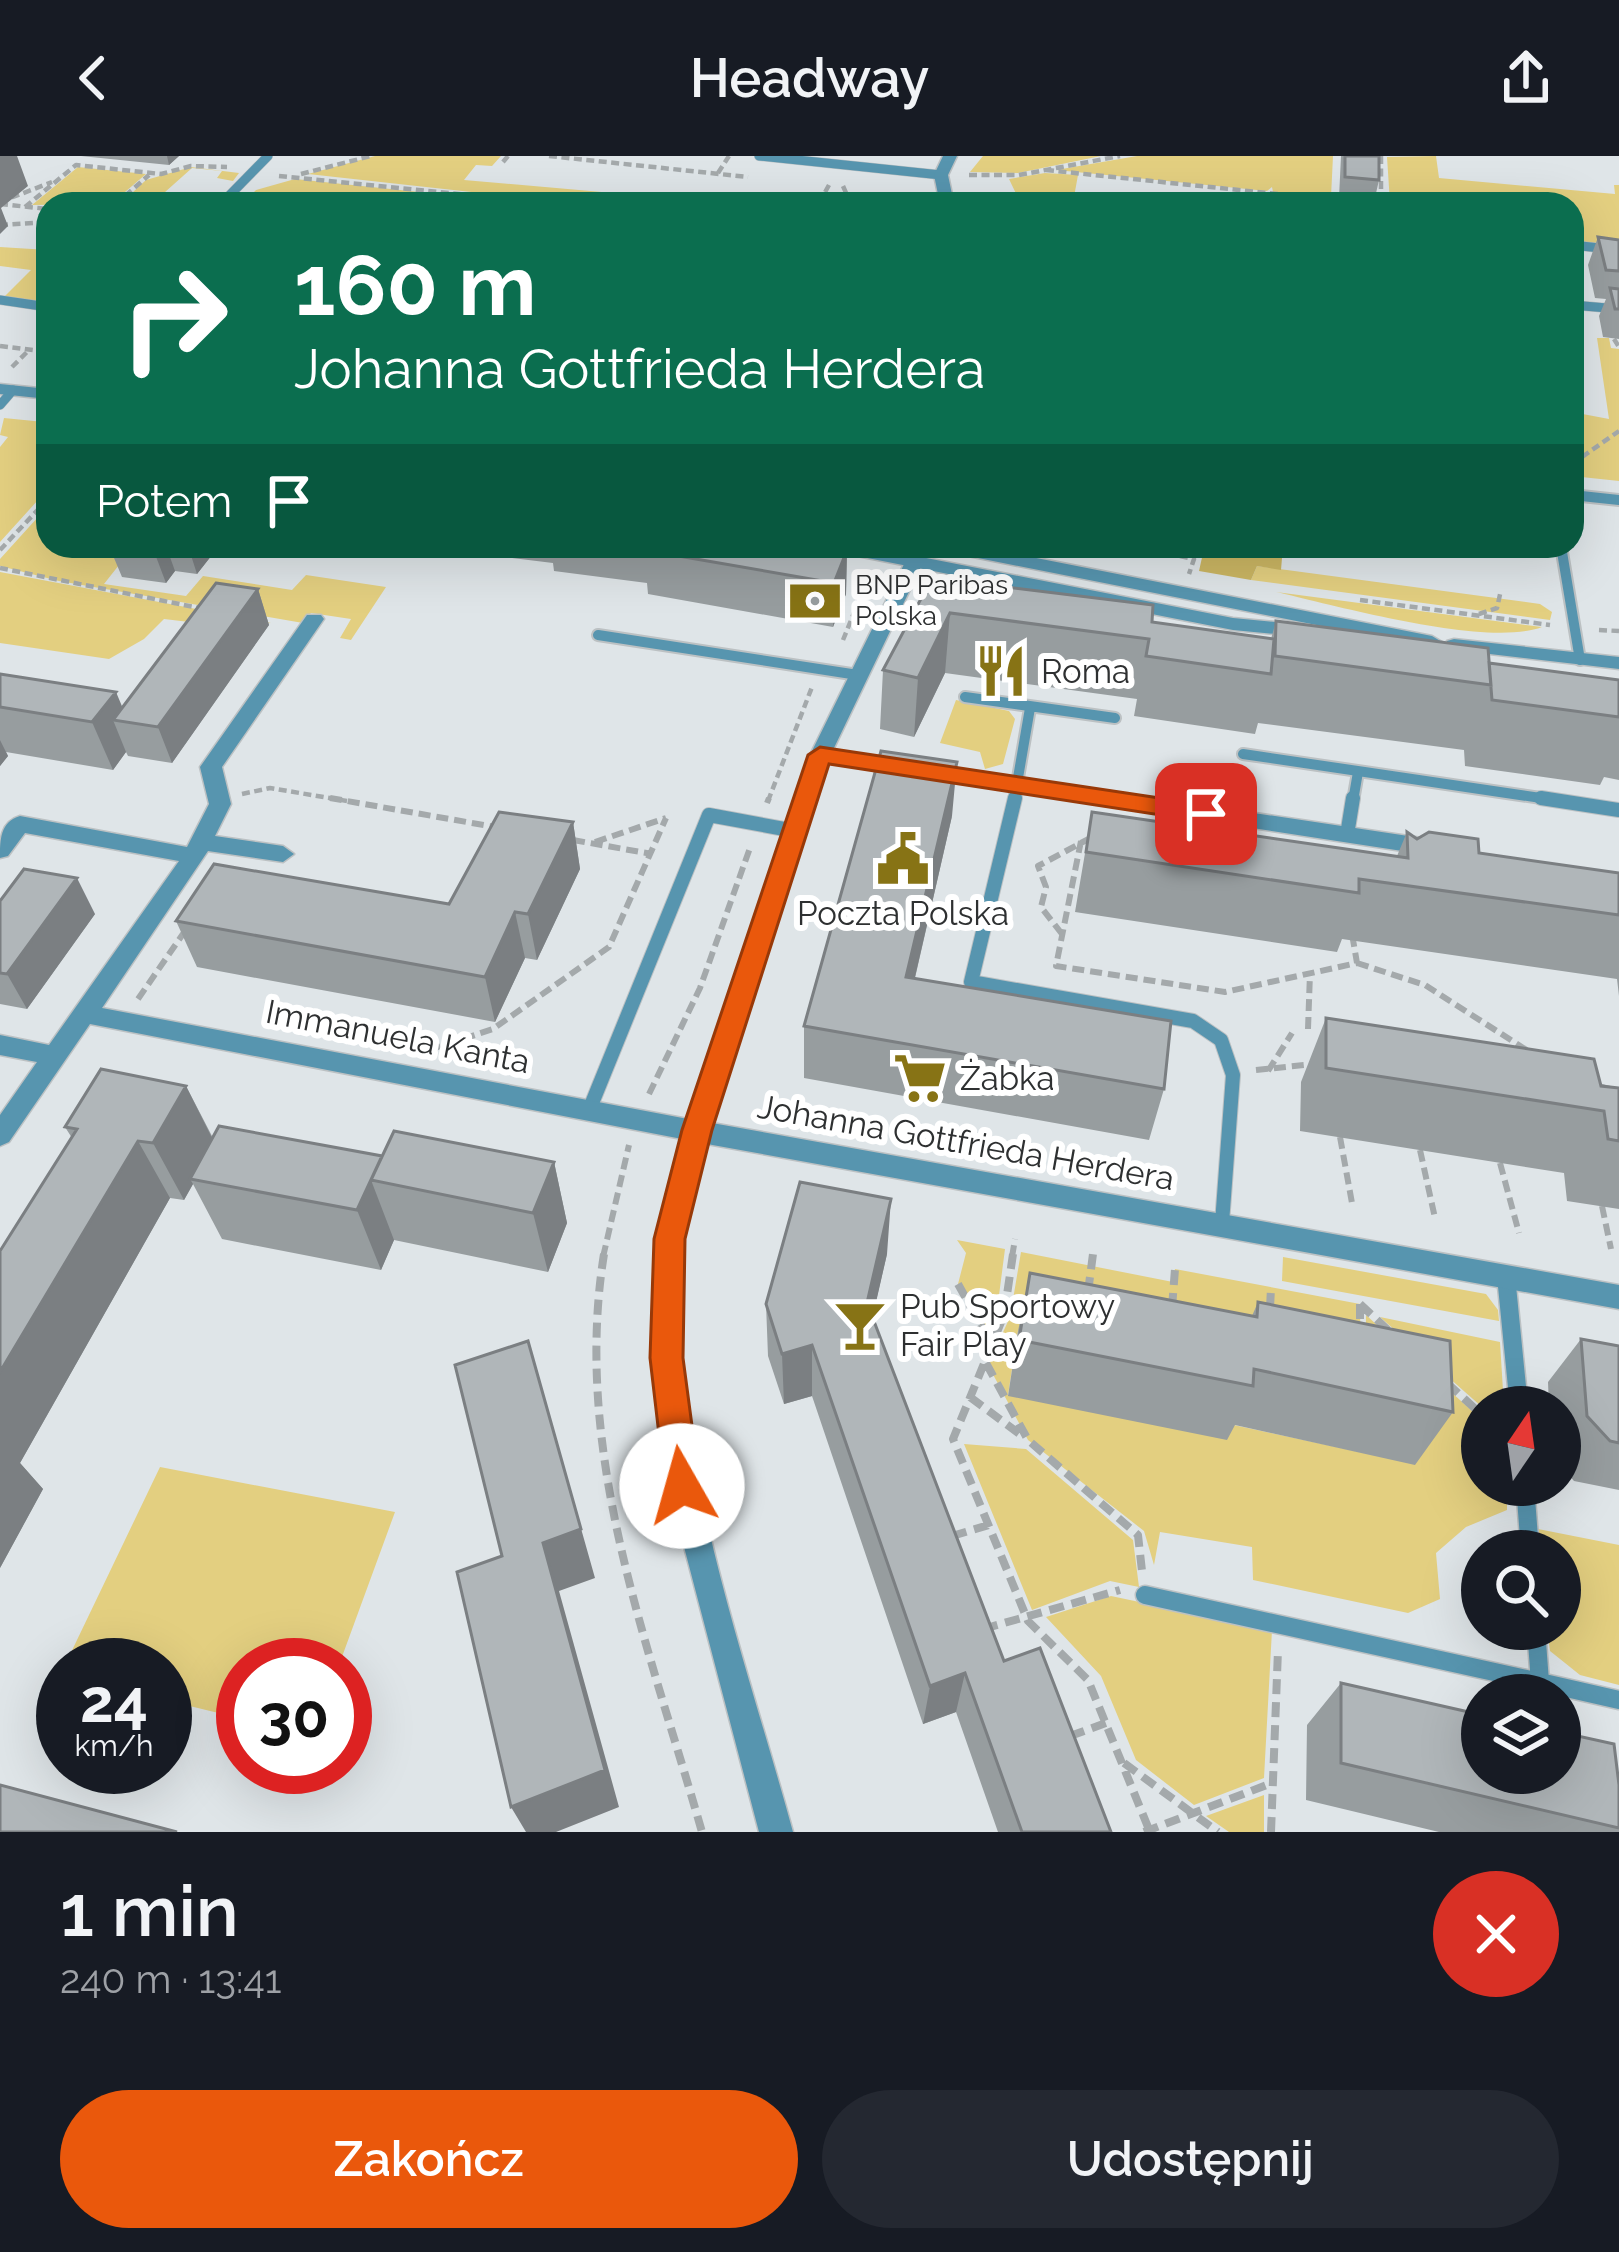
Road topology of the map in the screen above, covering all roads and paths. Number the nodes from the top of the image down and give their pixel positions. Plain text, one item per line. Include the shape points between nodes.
1 (268, 156) edge
2 (370, 156) edge
3 (549, 156) edge
4 (729, 156) edge
5 (759, 156) edge
6 (950, 156) edge
7 (1120, 156) edge
8 (1381, 156) edge
9 (1104, 157) edge
10 (589, 158) edge
11 (543, 165) dead end
12 (234, 167) dead end
13 (581, 169) dead end
14 (1046, 170) junction
15 (707, 172) junction
16 (151, 173) junction
17 (252, 173) junction
18 (718, 173) junction
19 (941, 175) junction
20 (290, 176) junction
21 (747, 177) junction
22 (759, 178) dead end
23 (702, 180) dead end
24 (56, 182) junction
25 (809, 183) dead end
26 (742, 185) dead end
27 (829, 185) junction
28 (843, 186) junction
29 (239, 187) junction
30 (861, 188) dead end
31 (44, 192) edge
32 (130, 192) edge
33 (234, 192) edge
34 (444, 192) edge
35 (825, 192) edge
36 (846, 192) edge
37 (944, 192) edge
38 (1261, 192) edge
39 (1379, 192) edge
40 (36, 199) edge
41 (0, 203) edge
42 (26, 207) junction
43 (36, 208) edge
44 (36, 217) edge
45 (29, 222) junction
46 (36, 222) edge
47 (0, 225) edge
48 (1584, 246) edge
49 (1619, 250) edge
50 (0, 300) edge
51 (36, 305) edge
52 (1584, 306) edge
53 (1619, 309) edge
54 (1614, 339) dead end
55 (0, 346) edge
56 (1619, 347) edge
57 (29, 350) junction
58 (36, 351) edge
59 (12, 367) dead end
60 (7, 390) edge
61 (0, 405) edge
62 (1619, 431) edge
63 (1584, 456) edge
64 (1584, 496) edge
65 (1619, 500) edge
66 (36, 512) edge
67 (0, 550) edge
68 (916, 558) edge
69 (936, 558) edge
70 (1008, 558) edge
71 (1144, 558) edge
72 (1189, 558) edge
73 (1563, 558) edge
74 (1141, 565) dead end
75 (0, 568) edge
76 (1173, 571) dead end
77 (858, 579) dead end
78 (1501, 590) dead end
79 (1343, 598) dead end
80 (218, 611) edge
81 (1474, 616) junction
82 (314, 619) dead end
83 (1574, 628) junction
84 (1619, 631) edge
85 (598, 635) dead end
86 (1432, 642) junction
87 (833, 652) dead end
88 (1580, 660) junction
89 (1619, 663) edge
90 (857, 675) junction
91 (816, 677) dead end
92 (965, 697) dead end
93 (1030, 708) junction
94 (1114, 718) dead end
95 (1243, 754) dead end
96 (820, 755) junction
97 (1358, 772) junction
98 (1018, 785) junction
99 (219, 800) junction
100 (1619, 810) edge
101 (763, 812) dead end
102 (510, 829) edge
103 (1112, 830) edge
104 (795, 831) junction
105 (755, 834) dead end
106 (1347, 835) junction
107 (570, 840) edge
108 (1081, 841) junction
109 (590, 843) junction
110 (198, 849) junction
111 (0, 850) edge
112 (1462, 852) edge
113 (283, 854) dead end
114 (652, 854) junction
115 (189, 927) edge
116 (1352, 930) edge
117 (1062, 934) junction
118 (1357, 963) junction
119 (1310, 973) junction
120 (130, 1011) dead end
121 (86, 1014) junction
122 (1308, 1029) dead end
123 (1292, 1034) dead end
124 (0, 1045) edge
125 (420, 1053) dead end
126 (57, 1056) junction
127 (1541, 1060) edge
128 (1329, 1061) edge
129 (1230, 1066) junction
130 (1268, 1071) junction
131 (590, 1108) junction
132 (642, 1108) dead end
133 (697, 1130) junction
134 (0, 1136) edge
135 (632, 1137) dead end
136 (1340, 1137) dead end
137 (1420, 1150) dead end
138 (1500, 1163) dead end
139 (1352, 1203) dead end
140 (1602, 1206) dead end
141 (1435, 1217) dead end
142 (1222, 1223) junction
143 (1519, 1233) dead end
144 (1015, 1239) dead end
145 (1611, 1249) dead end
146 (1093, 1254) dead end
147 (1175, 1269) dead end
148 (1506, 1276) junction
149 (958, 1284) dead end
150 (1271, 1288) dead end
151 (1619, 1297) edge
152 (1086, 1305) edge
153 (1171, 1321) edge
154 (1270, 1327) edge
155 (1360, 1342) edge
156 (1404, 1344) edge
157 (992, 1346) junction
158 (985, 1361) junction
159 (1435, 1372) edge
160 (1517, 1386) edge
161 (1461, 1395) edge
162 (970, 1396) junction
163 (1030, 1442) junction
164 (989, 1525) junction
165 (934, 1541) edge
166 (1145, 1595) junction
167 (1026, 1616) junction
168 (968, 1633) edge
169 (1279, 1634) dead end
170 (1478, 1668) junction
171 (1478, 1674) edge
172 (1505, 1674) edge
173 (1581, 1691) edge
174 (1619, 1700) edge
175 (1106, 1723) junction
176 (1067, 1737) edge
177 (1121, 1760) junction
178 (1272, 1783) junction
179 (1193, 1814) junction
180 (1148, 1831) edge
181 (702, 1832) edge
182 (776, 1832) edge
183 (1218, 1832) edge
184 (1271, 1832) edge

1 - 17 lane
2 - 20 path
3 - 10 path
3 - 11 path
4 - 18 path
5 - 19 lane
6 - 19 street
7 - 9 path
8 - 39 path
9 - 14 path
10 - 13 path
10 - 15 path
12 - 16 path
14 - 19 path
14 - 38 path
15 - 18 path
15 - 23 path
16 - 24 path via 76,165
16 - 32 path
17 - 20 path
17 - 29 lane
18 - 21 path
19 - 37 street
20 - 29 path
20 - 34 path
21 - 22 path
21 - 26 path
24 - 31 path
24 - 41 path
25 - 27 path
27 - 28 path
27 - 35 path
28 - 30 path
28 - 36 path
29 - 33 lane
40 - 42 path
41 - 42 path
42 - 43 path
44 - 45 path
45 - 46 path
45 - 47 path
48 - 49 lane
50 - 51 lane
52 - 53 lane
54 - 56 path
55 - 57 path
57 - 58 path
57 - 59 path
60 - 61 lane
62 - 63 path
64 - 65 lane
66 - 67 path
68 - 90 street
69 - 86 street via 1233,624
70 - 86 street
71 - 74 path
72 - 76 path via 1189,574
73 - 83 lane
75 - 80 path
77 - 87 path via 862,593
78 - 81 path via 1497,608
79 - 81 path
81 - 83 path
82 - 99 street via 212,767
83 - 84 path
83 - 88 lane
85 - 90 lane
86 - 88 street
88 - 89 street
90 - 96 street
91 - 101 path
92 - 93 lane
93 - 94 lane
93 - 98 lane
95 - 97 lane
96 - 98 street
96 - 104 street
97 - 100 lane
97 - 106 lane
98 - 106 street
98 - 129 lane via 971,982 1193,1021 1221,1040
99 - 102 path via 270,788
99 - 110 street
103 - 108 path
104 - 131 lane via 709,815
104 - 133 street
105 - 132 path via 700,988
106 - 112 street
107 - 109 path
108 - 117 path
108 - 117 path via 1038,866 1046,887 1041,907
109 - 114 path
109 - 114 path via 666,818
110 - 111 street via 20,824
110 - 113 street
110 - 121 street
114 - 125 path via 609,947 493,1028
115 - 120 path
116 - 118 path
117 - 119 path via 1056,967 1225,992
118 - 119 path
118 - 127 path via 1463,1006
119 - 122 path
121 - 126 street
121 - 131 street, Immanuela Kanta
123 - 130 path
124 - 126 street
126 - 134 street
128 - 130 path
129 - 130 path
129 - 142 lane, Johanna Gottfrieda Herdera
131 - 133 street, Immanuela Kanta
133 - 142 street, Johanna Gottfrieda Herdera
133 - 182 street via 670,1239 667,1358 682,1486
135 - 181 path via 598,1275 597,1410 608,1495
136 - 139 path
137 - 141 path
138 - 143 path
140 - 145 path
142 - 148 street, Johanna Gottfrieda Herdera
144 - 157 path
146 - 152 path
147 - 153 path
148 - 151 street, Johanna Gottfrieda Herdera
148 - 160 lane
149 - 157 path
150 - 154 path
155 - 156 path via 1360,1304
157 - 158 path
158 - 162 path
158 - 163 path
159 - 161 path
162 - 163 path
162 - 164 path via 953,1438
163 - 166 path via 1138,1535
164 - 165 path
164 - 167 path
166 - 167 path via 1113,1588
166 - 170 lane
167 - 168 path
167 - 175 path via 1088,1679
169 - 178 path
170 - 171 path
170 - 172 lane
173 - 174 lane
175 - 176 path
175 - 177 path
177 - 179 path
177 - 180 path
178 - 179 path
178 - 184 path
179 - 180 path
179 - 183 path

